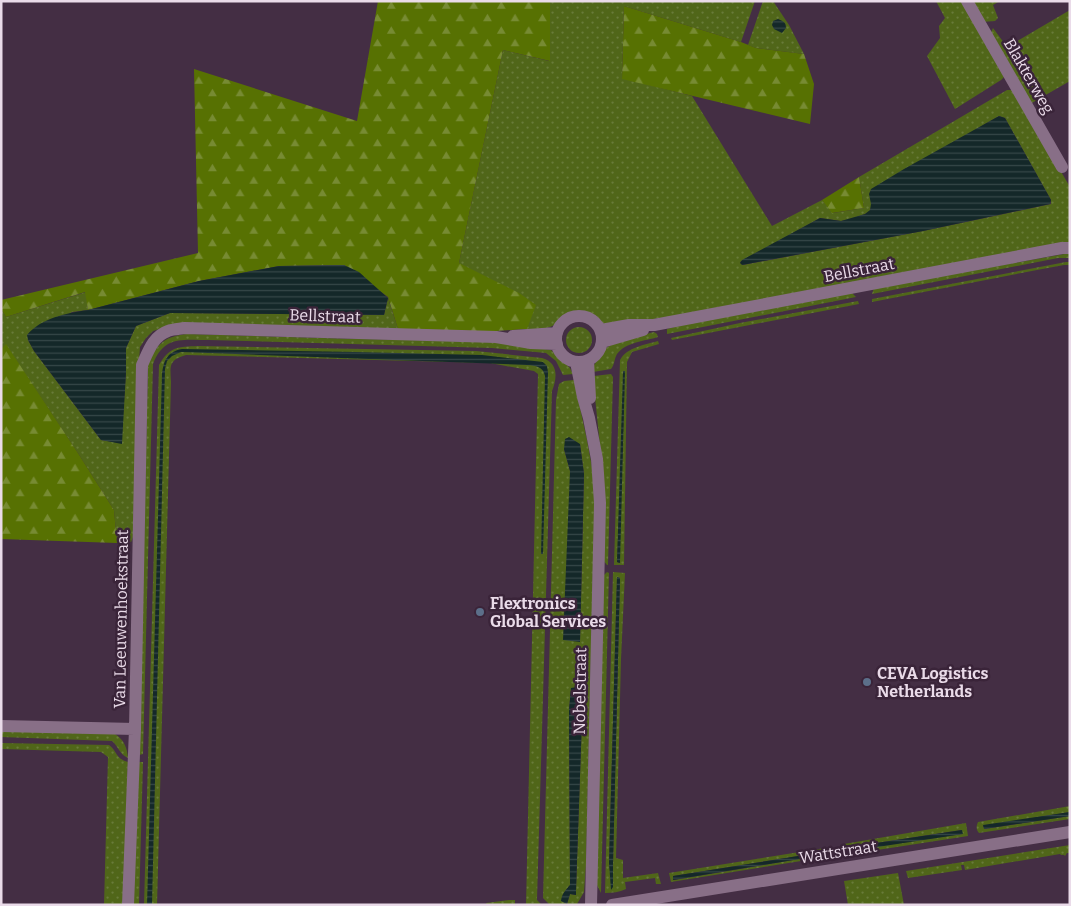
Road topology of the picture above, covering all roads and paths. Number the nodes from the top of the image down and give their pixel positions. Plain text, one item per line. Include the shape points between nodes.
1 (967, 1) edge
2 (1062, 167) dead end
3 (1070, 248) edge
4 (601, 336) junction
5 (156, 338) joint
6 (557, 338) junction
7 (582, 361) junction
8 (1, 726) edge
9 (135, 729) junction
10 (1070, 832) edge
11 (128, 905) edge
12 (591, 905) edge
13 (612, 905) edge

1 - 2 street, Blakterweg
3 - 4 street, Bellstraat
4 - 6 street via 593,320 581,316 568,318 559,327
4 - 7 street via 598,353
5 - 6 street, Bellstraat via 167,331 184,328 496,338 530,334
5 - 9 street, Van Leeuwenhoekstraat via 142,365
6 - 7 street via 563,356
7 - 12 street, Nobelstraat via 590,397 589,418 597,459 600,503
8 - 9 street
9 - 11 street, Van Leeuwenhoekstraat
10 - 13 street, Wattstraat

